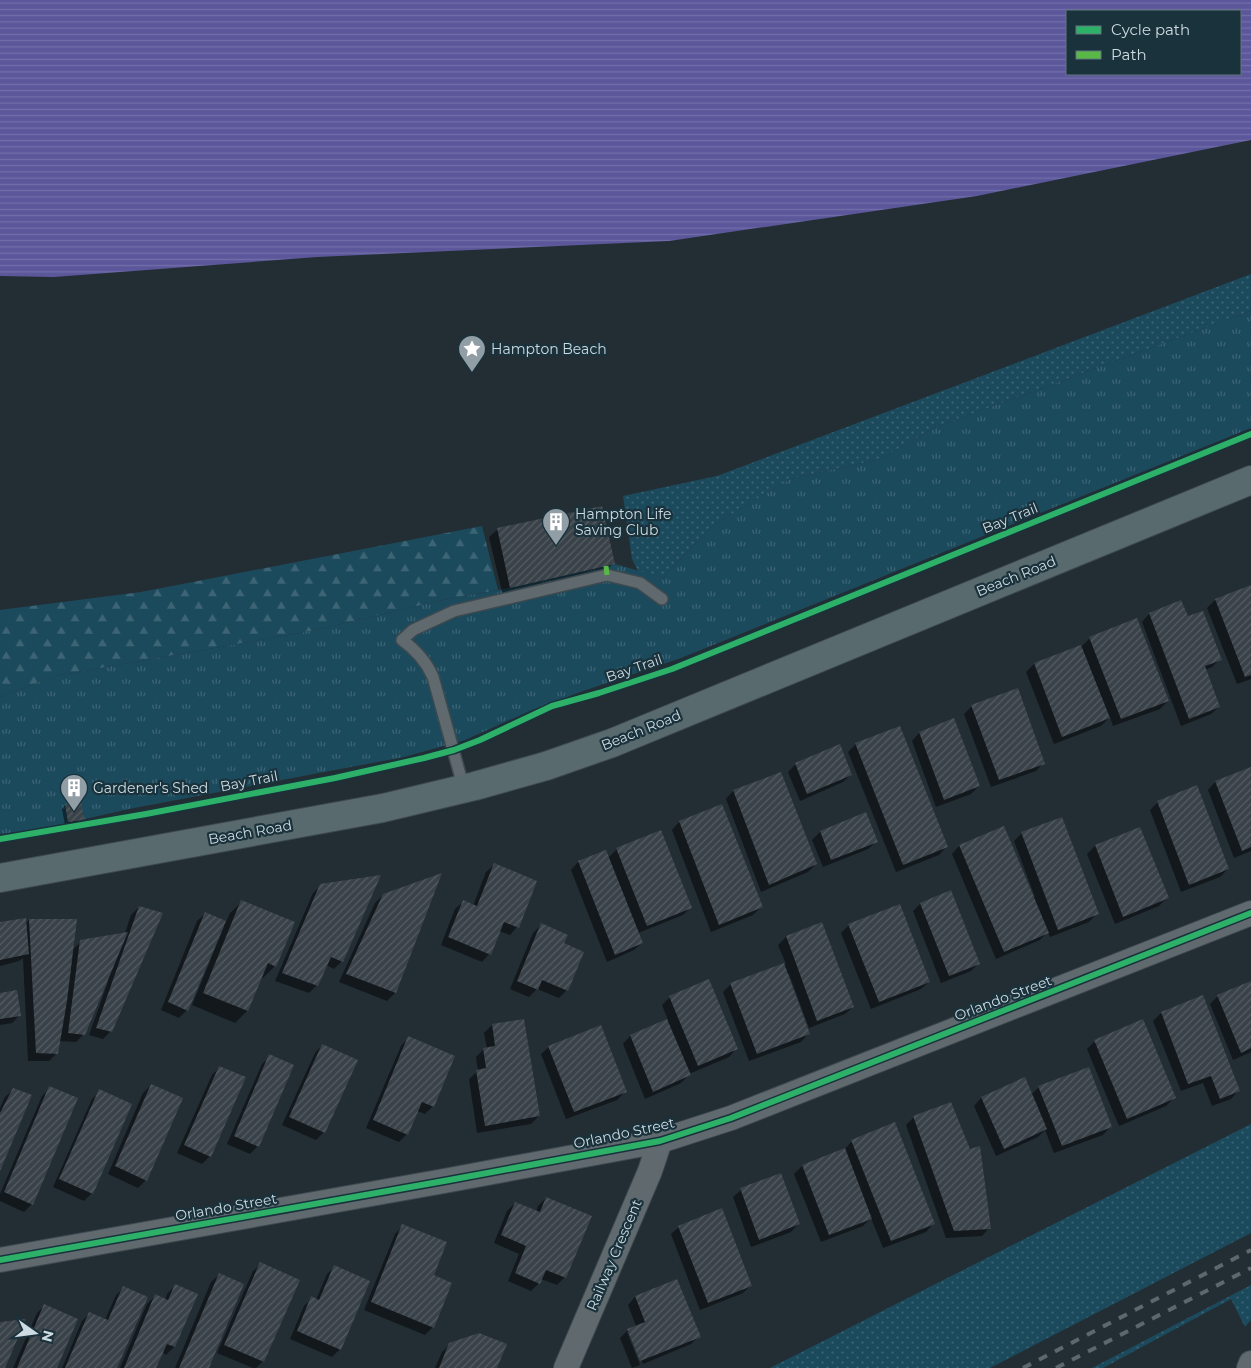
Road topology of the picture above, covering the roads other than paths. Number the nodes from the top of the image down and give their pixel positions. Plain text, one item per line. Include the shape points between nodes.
1 (1251, 480) edge
2 (662, 600) dead end
3 (464, 789) junction
4 (0, 878) edge
5 (1251, 913) edge
6 (660, 1141) junction
7 (0, 1260) edge
8 (1251, 1363) edge
9 (566, 1368) edge
10 (1249, 1368) edge

1 - 3 main road, Beach Road via 612,742 546,766
2 - 3 lane via 640,583 607,574 454,611 413,630 402,640 416,651 433,676
3 - 4 main road, Beach Road via 374,809
5 - 6 street, Orlando Street via 730,1118
6 - 7 street, Orlando Street
6 - 9 street, Railway Crescent
8 - 10 street

